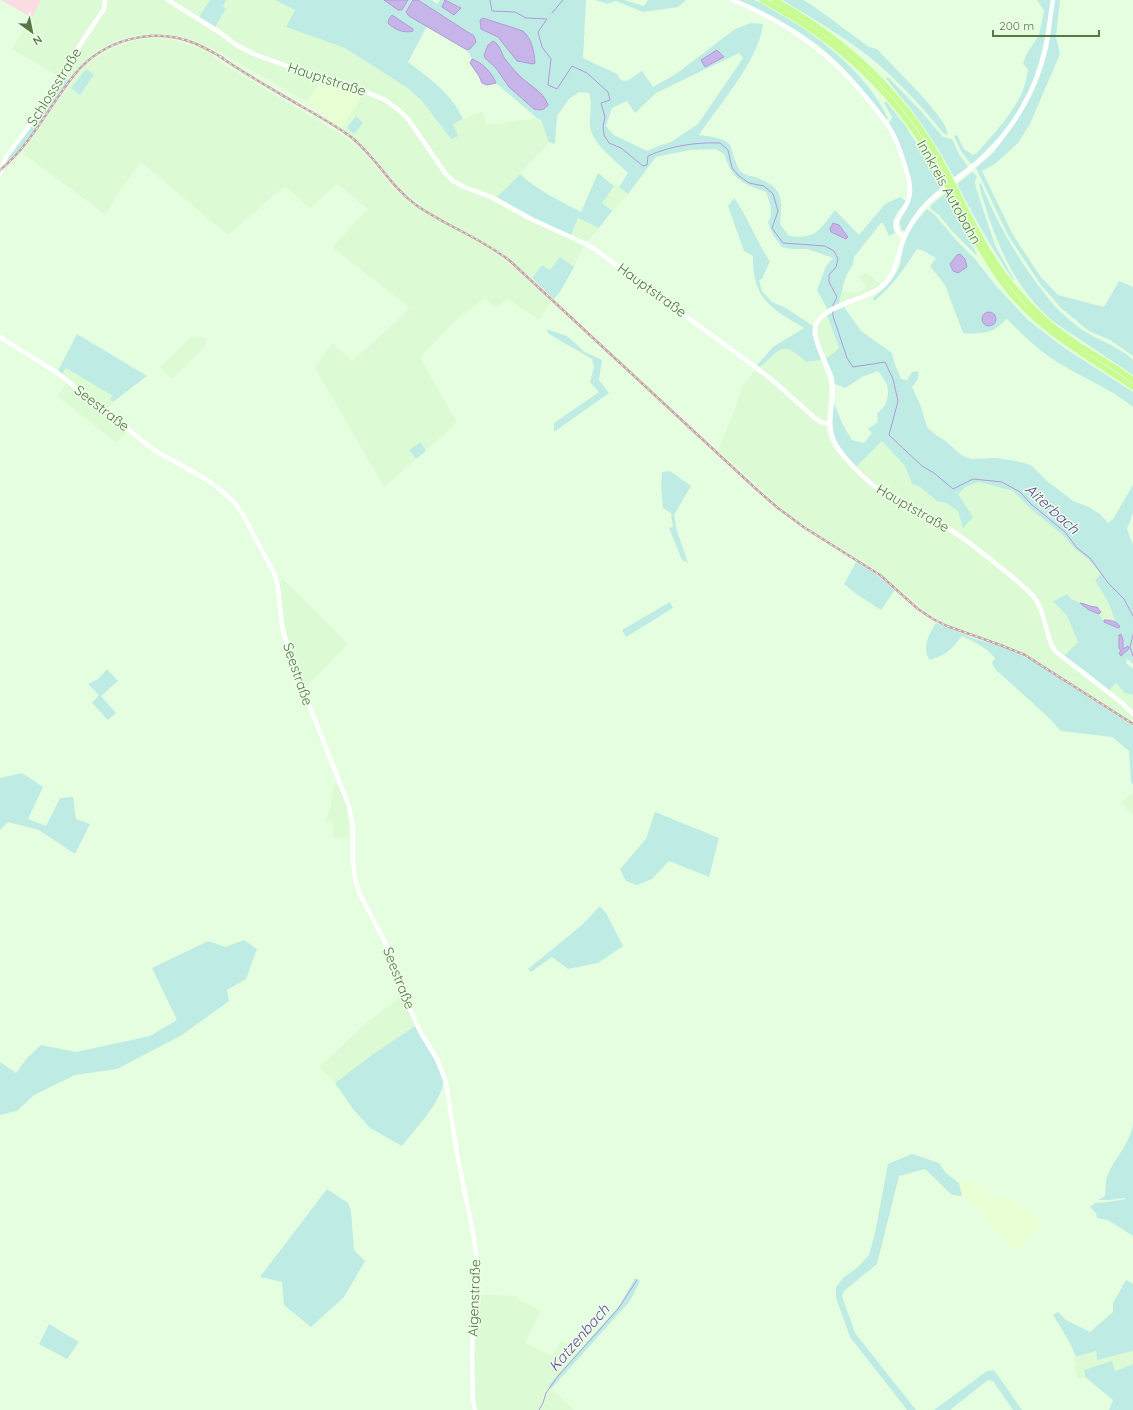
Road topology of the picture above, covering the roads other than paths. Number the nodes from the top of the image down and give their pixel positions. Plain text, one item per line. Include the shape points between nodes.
1 (105, 0) edge
2 (168, 0) edge
3 (732, 0) edge
4 (762, 0) edge
5 (774, 0) edge
6 (1053, 0) edge
7 (0, 174) edge
8 (904, 237) junction
9 (0, 337) edge
10 (1133, 380) edge
11 (1133, 386) edge
12 (830, 424) junction
13 (1133, 714) edge
14 (451, 1116) joint
15 (475, 1410) edge

1 - 7 street, Schlossstraße via 104,9 38,114 6,157
2 - 12 street, Hauptstraße via 254,54 348,84 393,105 408,119 453,181 491,196 596,250 770,378 816,419
3 - 8 street via 776,20 820,49 850,78 883,118 904,163 910,187 908,203 896,226
4 - 11 highway, Innkreis Autobahn via 800,22 841,51 892,101 926,148 988,262 1006,288 1026,310 1069,346
5 - 10 highway, Innkreis Autobahn via 813,23 848,49 895,96 939,158 1000,269 1029,305 1067,337
6 - 8 street via 1037,77 1015,120 983,158 925,206
8 - 12 street via 895,268 885,283 870,295 835,308 818,321 815,332 832,382
9 - 14 street, Seestraße via 59,374 154,450 218,488 234,502 242,514 274,573 285,638 349,806 353,827 352,864 360,894 393,958 414,1018 442,1070
12 - 13 street, Hauptstraße via 832,438 841,452 876,488 957,534 1033,595 1053,648 1058,654 1088,675
14 - 15 street, Aigenstraße via 477,1264 472,1355

